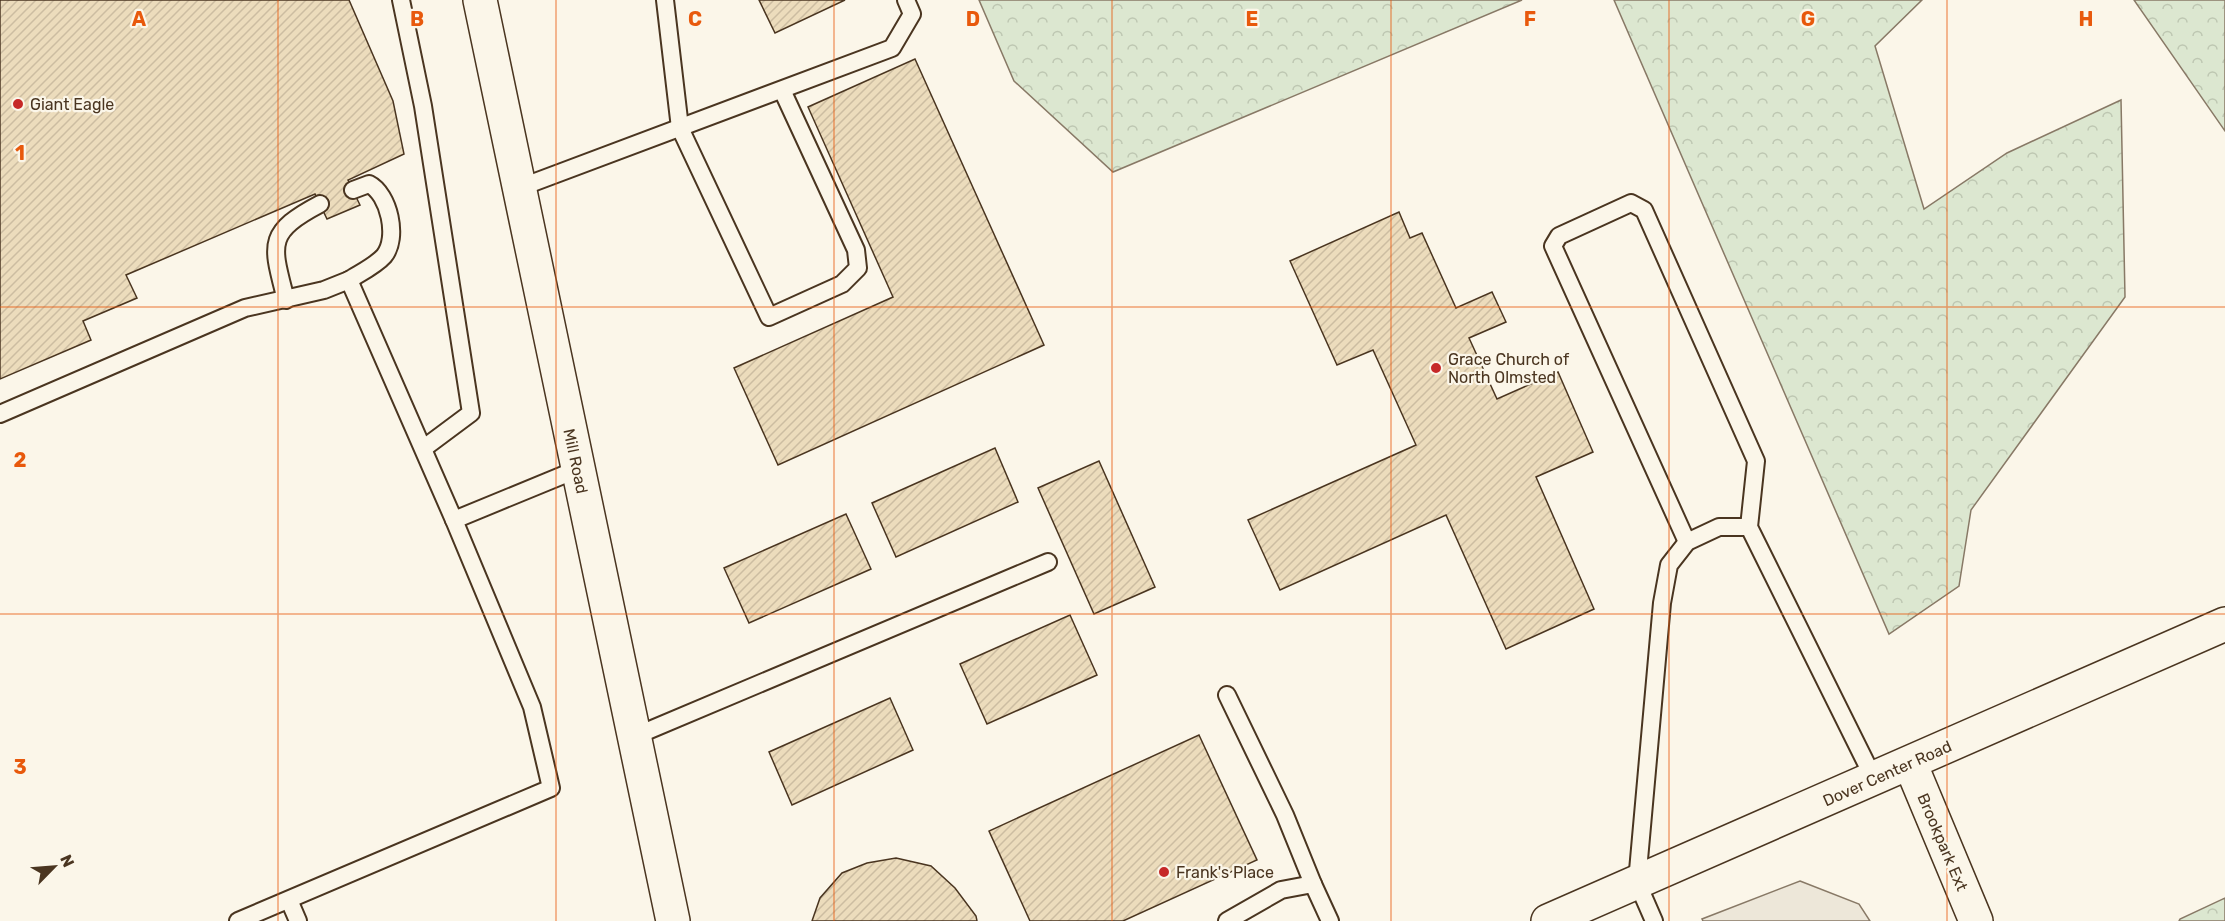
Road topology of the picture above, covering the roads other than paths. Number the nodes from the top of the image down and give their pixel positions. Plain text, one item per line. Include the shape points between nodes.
1 (401, 0) edge
2 (480, 0) edge
3 (665, 0) edge
4 (906, 0) edge
5 (782, 90) junction
6 (680, 128) junction
7 (519, 188) junction
8 (353, 190) dead end
9 (320, 204) dead end
10 (349, 280) junction
11 (286, 300) junction
12 (0, 414) edge
13 (424, 448) junction
14 (578, 469) junction
15 (454, 520) junction
16 (1749, 527) junction
17 (1687, 542) junction
18 (1048, 562) dead end
19 (2225, 624) edge
20 (1227, 695) dead end
21 (633, 737) junction
22 (1910, 763) junction
23 (1874, 779) junction
24 (1637, 882) junction
25 (1313, 884) junction
26 (289, 900) junction
27 (238, 921) edge
28 (298, 921) edge
29 (673, 921) edge
30 (1227, 921) edge
31 (1330, 921) edge
32 (1548, 921) edge
33 (1654, 921) edge
34 (1976, 921) edge

1 - 13 lane via 423,106 471,413
2 - 7 street, Mill Road
3 - 6 lane
4 - 5 lane via 912,14 892,48
5 - 6 lane
5 - 6 lane via 856,250 858,268 842,284 769,317
6 - 7 lane
7 - 14 street, Mill Road
8 - 10 lane via 369,184 376,188 387,209 391,231 385,254
9 - 11 lane via 298,215 279,233 275,245
10 - 11 lane
10 - 13 lane
11 - 12 lane via 245,308
13 - 15 lane
14 - 15 lane
14 - 21 street, Mill Road
15 - 26 lane via 532,707 551,788
16 - 17 lane via 1719,527
16 - 17 lane via 1756,461 1644,210 1631,203 1559,236 1553,246
16 - 23 lane
17 - 24 lane via 1669,565 1662,603
18 - 21 lane
19 - 22 street, Dover Center Road
20 - 25 lane via 1286,815
21 - 29 street, Mill Road
22 - 23 street, Dover Center Road
22 - 34 street, Brookpark Ext
23 - 24 street, Dover Center Road
24 - 32 street, Dover Center Road
24 - 33 lane
25 - 30 lane via 1281,890
25 - 31 lane
26 - 27 lane
26 - 28 lane

